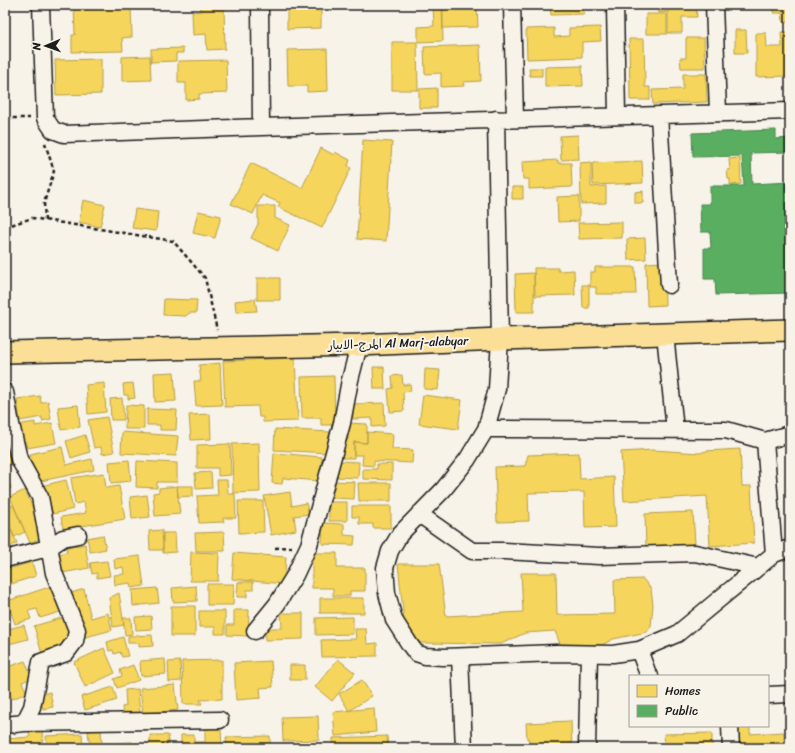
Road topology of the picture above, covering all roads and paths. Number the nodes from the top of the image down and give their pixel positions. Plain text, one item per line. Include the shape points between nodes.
1 (41, 5) edge
2 (260, 5) edge
3 (512, 5) edge
4 (615, 5) edge
5 (714, 5) edge
6 (790, 110) edge
7 (718, 112) junction
8 (659, 115) junction
9 (617, 116) junction
10 (45, 118) junction
11 (515, 118) junction
12 (496, 119) junction
13 (261, 126) junction
14 (5, 128) edge
15 (45, 221) junction
16 (5, 227) edge
17 (669, 286) dead end
18 (790, 330) edge
19 (665, 334) junction
20 (500, 339) junction
21 (358, 345) junction
22 (219, 348) junction
23 (5, 352) edge
24 (5, 392) edge
25 (486, 429) junction
26 (674, 430) junction
27 (790, 434) edge
28 (765, 441) junction
29 (419, 514) junction
30 (78, 535) dead end
31 (48, 548) junction
32 (790, 548) edge
33 (774, 554) junction
34 (5, 559) edge
35 (758, 567) junction
36 (255, 631) dead end
37 (639, 650) junction
38 (589, 654) junction
39 (460, 657) junction
40 (649, 675) edge
41 (790, 694) edge
42 (769, 695) edge
43 (220, 720) dead end
44 (24, 722) junction
45 (5, 725) edge
46 (730, 727) edge
47 (464, 748) edge
48 (587, 748) edge
49 (731, 748) edge

1 - 10 street
2 - 13 street
3 - 11 street
4 - 9 street
5 - 7 street
6 - 7 street
7 - 8 street
8 - 9 street
8 - 17 street
9 - 11 street
10 - 13 street via 53,130 64,134
10 - 14 path via 10,118
10 - 15 path via 41,131 54,171 44,203
11 - 12 street
12 - 13 street
12 - 20 street
15 - 16 path via 32,218
15 - 22 path via 173,241 205,278
18 - 19 main road, المرج-الابيار Al Marj-alabyar
19 - 20 main road, المرج-الابيار Al Marj-alabyar
19 - 26 street
20 - 21 main road, المرج-الابيار Al Marj-alabyar
20 - 25 street via 497,389
21 - 22 main road, المرج-الابيار Al Marj-alabyar
21 - 36 street via 342,423 309,545 277,604
22 - 23 main road, المرج-الابيار Al Marj-alabyar
24 - 31 street via 19,459 40,497
25 - 26 street
25 - 29 street via 467,460
26 - 28 street via 726,430
27 - 28 street
28 - 33 street
29 - 35 street via 472,551 504,550 599,556 695,553
29 - 39 street via 400,534 390,551 385,568 387,593 394,620 416,653 426,656
30 - 31 street via 63,538
31 - 34 street
31 - 44 street via 54,573 77,630 75,641 66,653 41,662 32,707
32 - 33 street
33 - 35 street
35 - 37 street via 677,634
37 - 38 street
37 - 40 street
38 - 39 street
38 - 48 street
39 - 47 street
41 - 42 street
43 - 44 street
44 - 45 street
46 - 49 street

